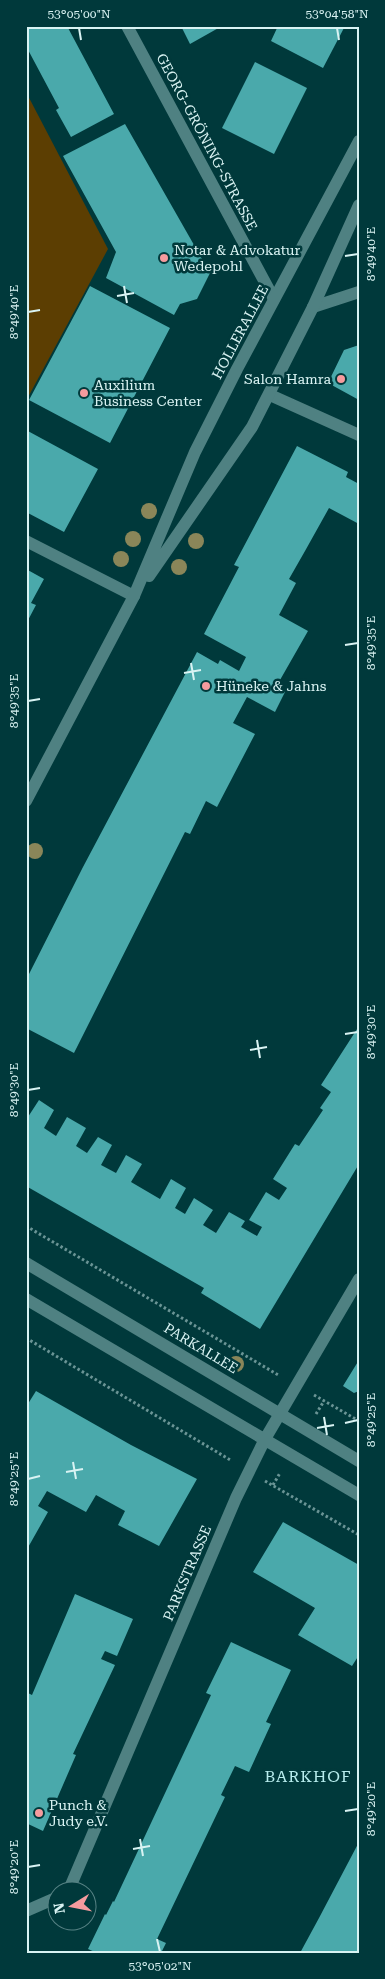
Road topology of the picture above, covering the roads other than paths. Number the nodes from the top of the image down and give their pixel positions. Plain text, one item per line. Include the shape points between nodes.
1 (127, 26) edge
2 (359, 141) edge
3 (359, 205) edge
4 (359, 292) edge
5 (274, 299) junction
6 (313, 307) junction
7 (270, 395) junction
8 (359, 435) edge
9 (26, 541) edge
10 (134, 596) junction
11 (26, 801) edge
12 (26, 1262) edge
13 (359, 1280) edge
14 (26, 1299) edge
15 (280, 1413) junction
16 (265, 1439) junction
17 (359, 1461) edge
18 (359, 1495) edge
19 (72, 1882) edge
20 (48, 1900) edge
21 (26, 1910) edge

1 - 5 street, GEORG-GRÖNING-STRASSE
2 - 5 street, HOLLERALLEE
3 - 6 street, HOLLERALLEE
4 - 6 street
5 - 10 street, HOLLERALLEE via 195,452
6 - 7 street, HOLLERALLEE
7 - 8 street
7 - 10 street, HOLLERALLEE via 252,427
9 - 10 street
10 - 11 street, HOLLERALLEE
12 - 15 street, PARKALLEE
13 - 15 street, PARKSTRASSE
14 - 16 street
15 - 16 street, PARKSTRASSE
15 - 17 street, PARKALLEE
16 - 18 street
16 - 19 street, PARKSTRASSE via 232,1507
20 - 21 street

